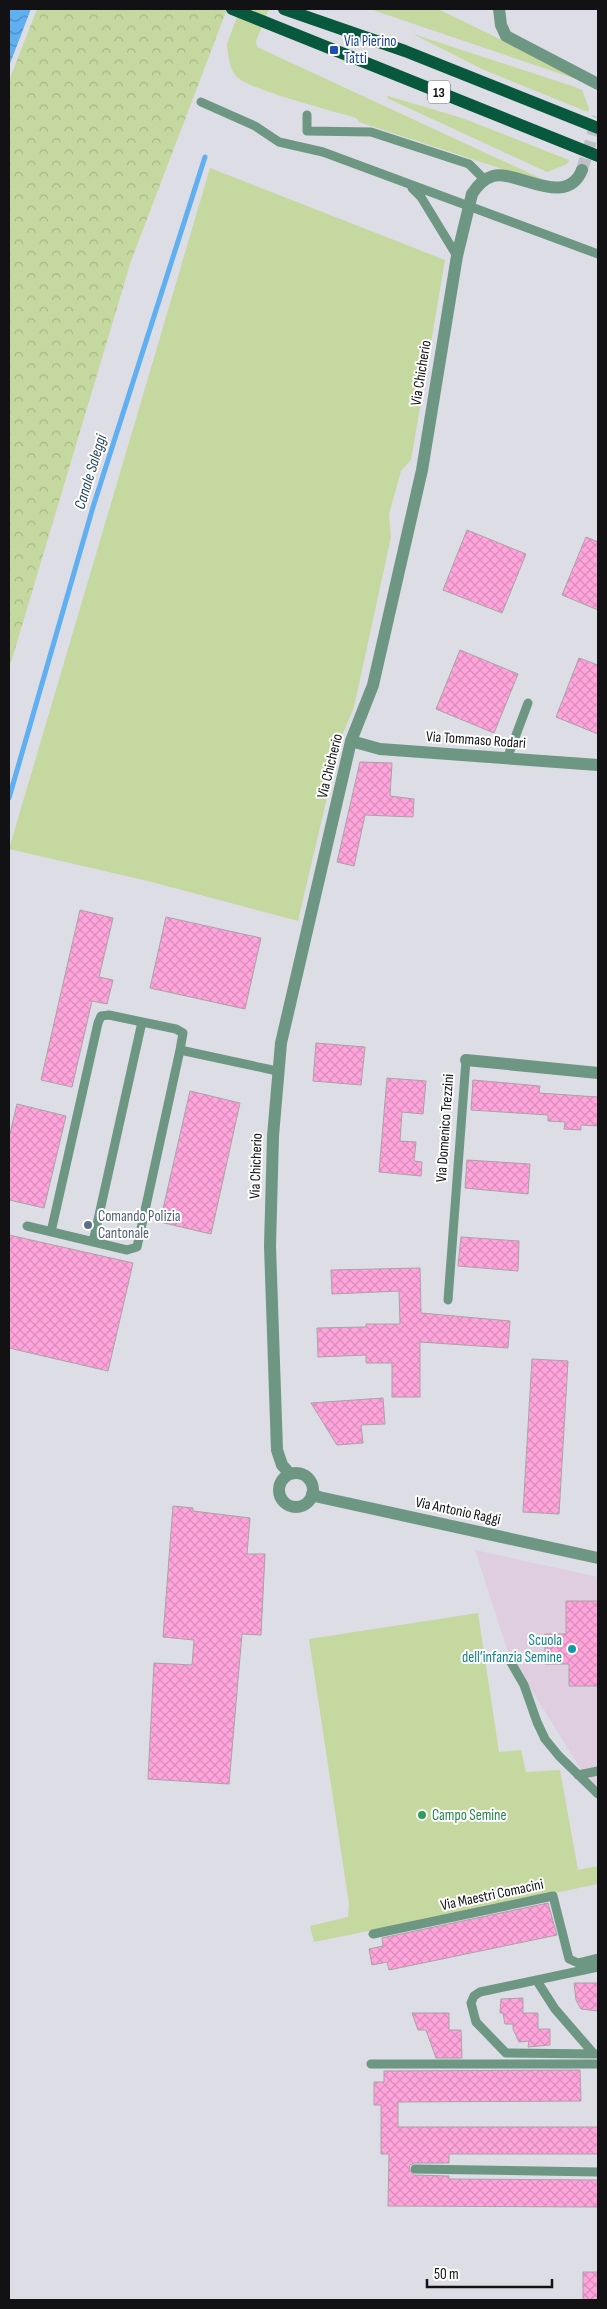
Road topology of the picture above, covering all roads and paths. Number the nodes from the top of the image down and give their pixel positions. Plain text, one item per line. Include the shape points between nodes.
1 (232, 9) edge
2 (499, 9) edge
3 (286, 10) edge
4 (598, 84) edge
5 (201, 102) dead end
6 (307, 115) dead end
7 (598, 128) edge
8 (598, 156) edge
9 (582, 170) tunnel mouth
10 (485, 180) junction
11 (408, 185) junction
12 (468, 208) junction
13 (598, 254) edge
14 (457, 256) junction
15 (528, 703) dead end
16 (351, 741) junction
17 (507, 759) junction
18 (598, 765) edge
19 (142, 1022) junction
20 (180, 1050) junction
21 (466, 1060) joint
22 (277, 1071) junction
23 (598, 1073) edge
24 (27, 1226) dead end
25 (51, 1232) junction
26 (93, 1242) junction
27 (448, 1300) dead end
28 (290, 1474) junction
29 (312, 1494) junction
30 (598, 1558) edge
31 (509, 1659) dead end
32 (598, 1771) edge
33 (578, 1775) junction
34 (598, 1794) edge
35 (372, 1934) dead end
36 (598, 1958) edge
37 (598, 1967) edge
38 (537, 1981) junction
39 (596, 2054) edge
40 (371, 2064) dead end
41 (598, 2064) edge
42 (416, 2169) dead end
43 (598, 2172) edge

1 - 8 main road, 13
2 - 4 street via 500,26 506,36
3 - 7 main road, 13 via 405,51
5 - 11 lane via 255,126 279,142 323,152
6 - 10 lane via 307,131 374,133 465,162
9 - 10 street via 572,183 552,188 504,176
10 - 12 street, Via Chicherio via 472,194
11 - 12 lane
11 - 14 lane via 421,197
12 - 13 lane
12 - 14 street, Via Chicherio
14 - 16 street, Via Chicherio via 422,470 373,685
15 - 17 lane
16 - 17 street, Via Tommaso Rodari via 380,749
16 - 22 street, Via Chicherio via 286,1016
17 - 18 street, Via Tommaso Rodari
19 - 20 lane via 180,1031 183,1038
19 - 25 lane via 109,1015 99,1019
19 - 26 lane
20 - 22 lane
20 - 26 lane via 137,1247 127,1250
21 - 23 street, Via Domenico Trezzini
21 - 27 lane, Via Domenico Trezzini
22 - 28 street, Via Chicherio via 270,1246 273,1361 277,1450 279,1459
24 - 25 lane
25 - 26 lane
28 - 29 street via 300,1474 309,1479
28 - 29 street via 280,1485 283,1501 297,1507 307,1503
29 - 30 street, Via Antonio Raggi
31 - 33 lane via 524,1685 545,1739
32 - 33 lane
33 - 34 lane
35 - 36 lane, Via Maestri Comacini via 554,1896 569,1960 578,1963
37 - 38 lane
38 - 39 lane via 555,2009
38 - 39 lane via 474,1996 471,2003 476,2022 506,2053
40 - 41 lane
42 - 43 lane

